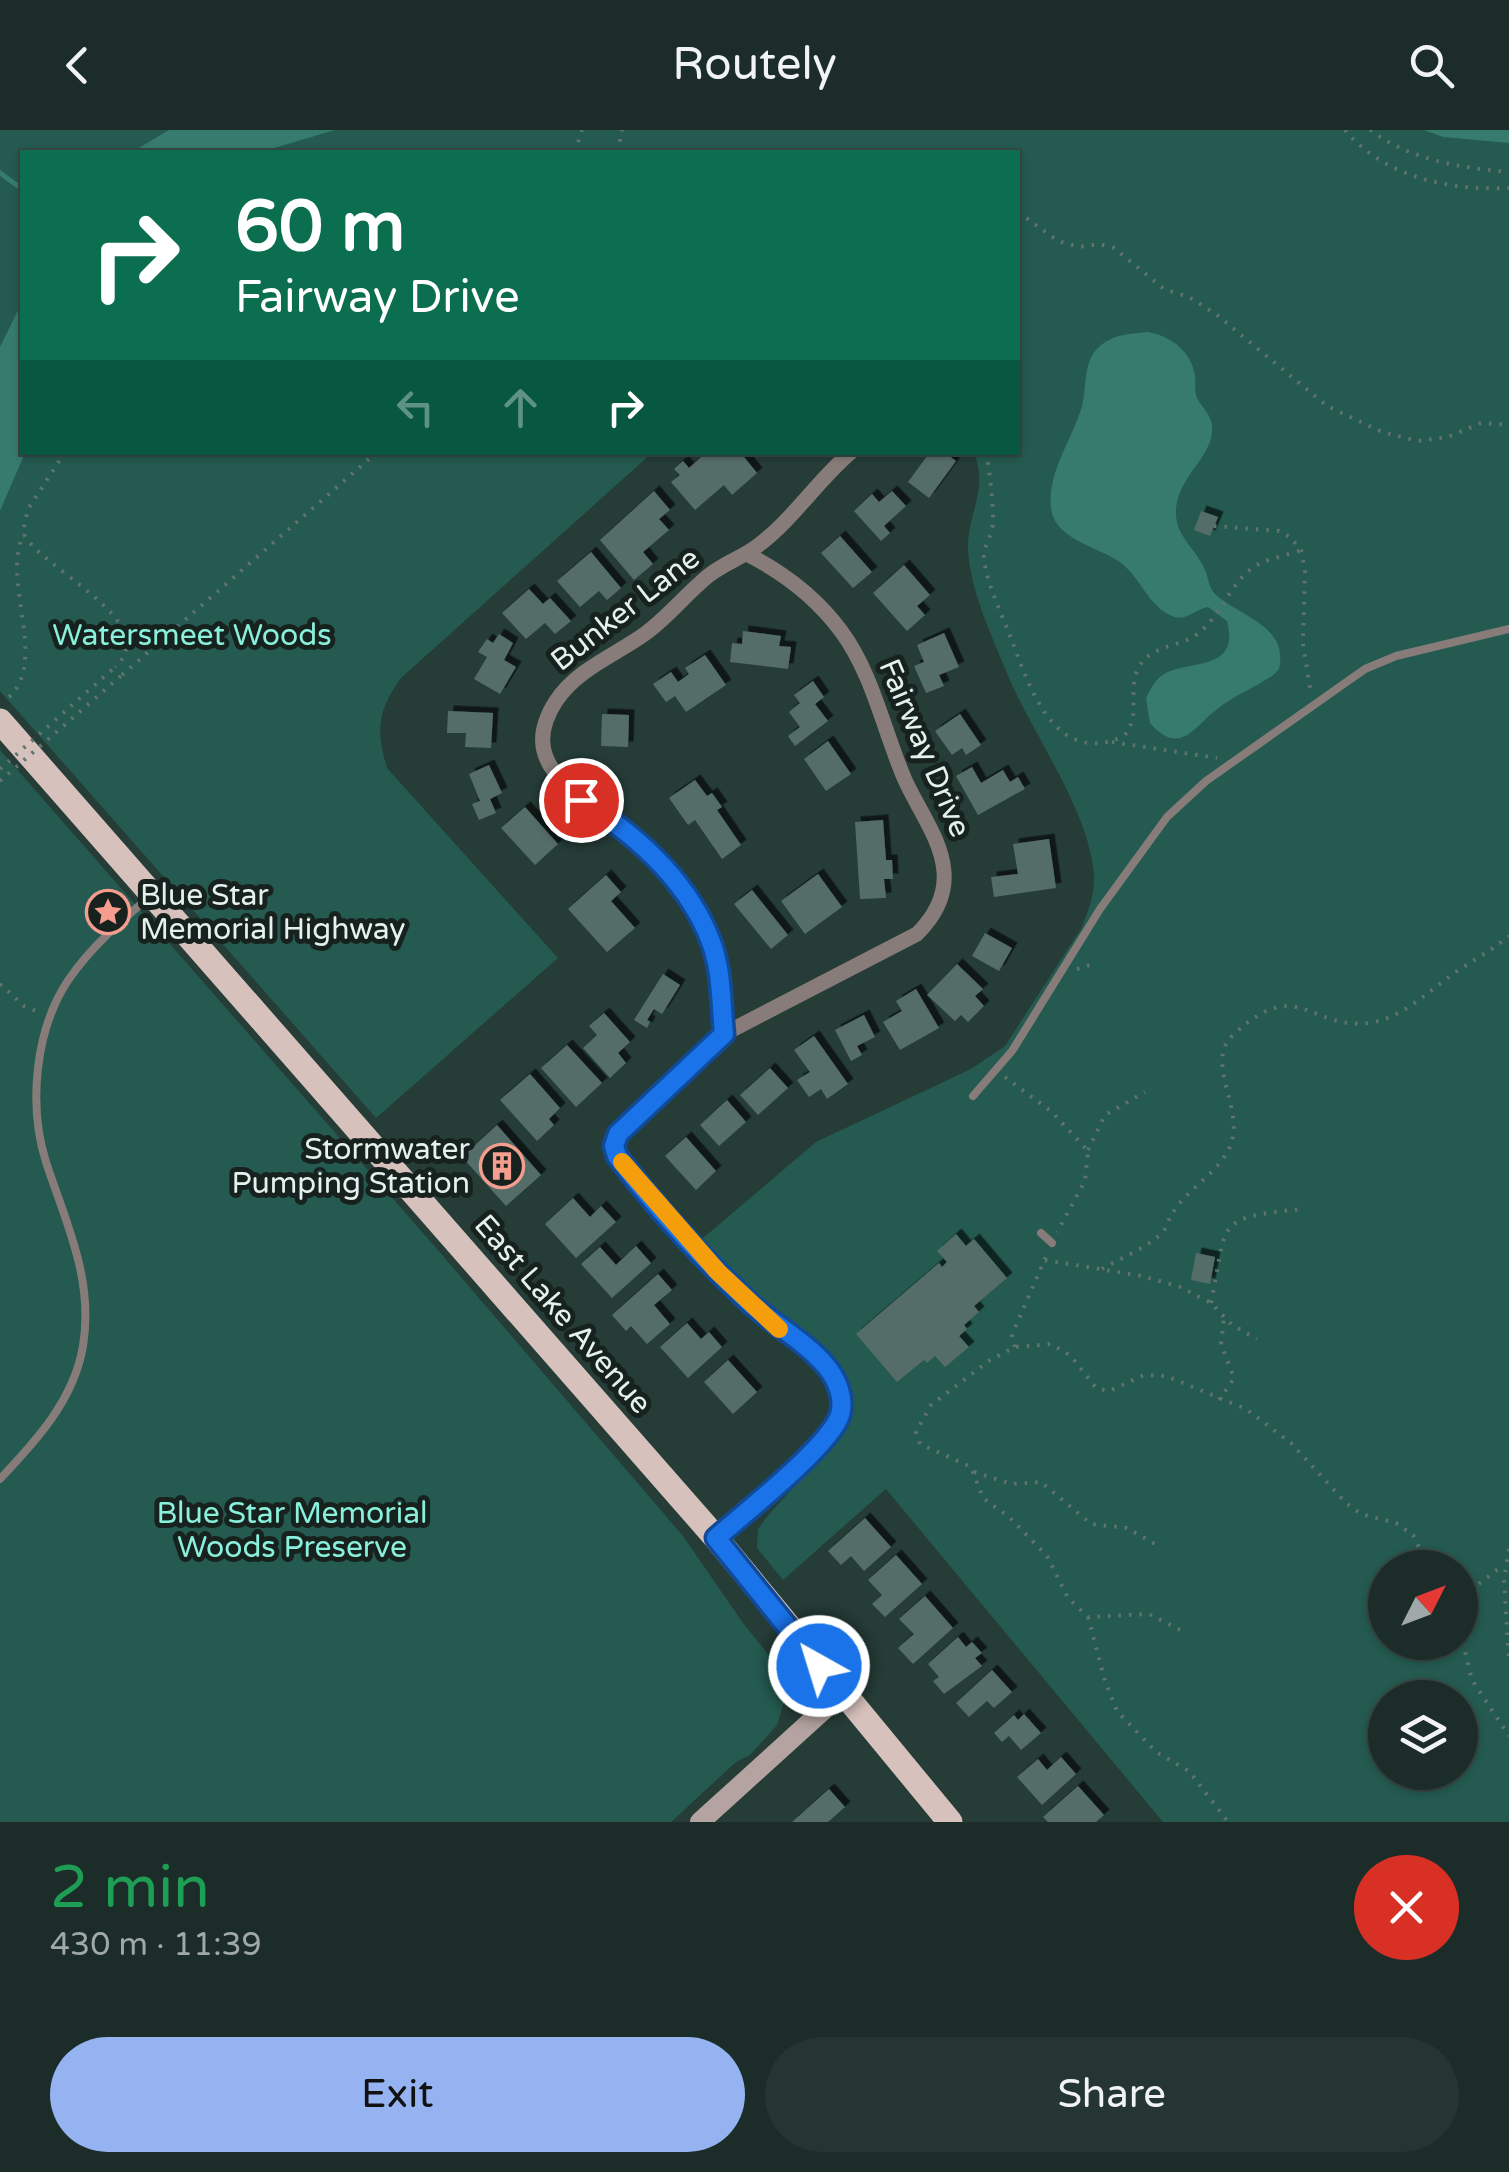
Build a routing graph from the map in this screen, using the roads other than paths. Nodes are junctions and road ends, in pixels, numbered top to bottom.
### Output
1 (848, 455) edge
2 (746, 554) junction
3 (1509, 630) edge
4 (5, 709) edge
5 (152, 895) junction
6 (724, 1034) junction
7 (974, 1096) dead end
8 (1040, 1233) dead end
9 (1052, 1243) road end
10 (0, 1478) edge
11 (716, 1538) junction
12 (841, 1694) junction
13 (700, 1822) edge
14 (950, 1822) edge

1 - 2 street, Bunker Lane
2 - 6 street, Bunker Lane
2 - 6 street, Fairway Drive
3 - 7 lane
4 - 5 main road, East Lake Avenue
5 - 10 lane
5 - 11 main road, East Lake Avenue
6 - 11 street, Fairway Drive
8 - 9 lane
11 - 12 main road, East Lake Avenue
12 - 13 main road
12 - 14 main road, East Lake Avenue

